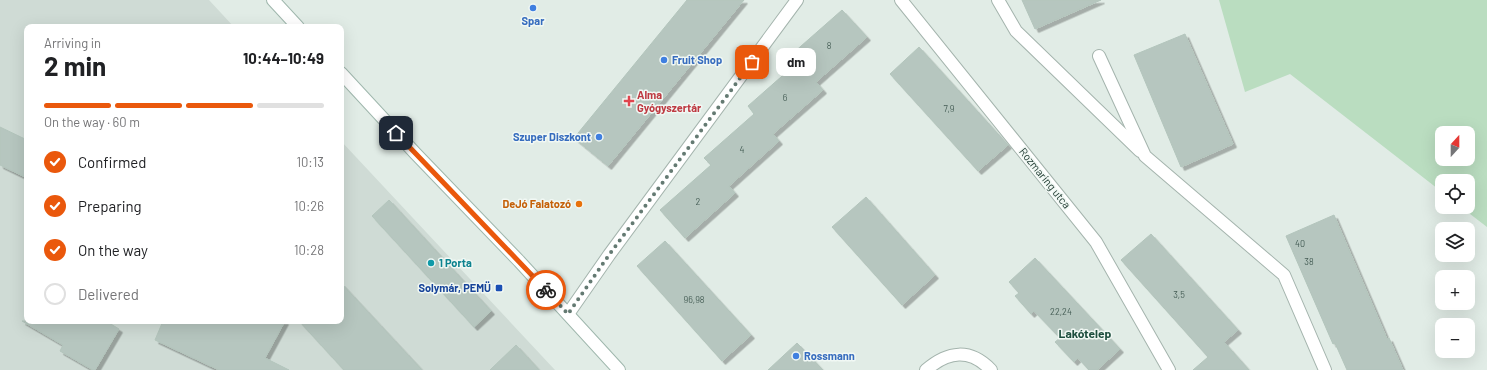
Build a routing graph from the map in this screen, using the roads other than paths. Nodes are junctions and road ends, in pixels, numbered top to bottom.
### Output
1 (273, 0) edge
2 (798, 0) edge
3 (901, 0) edge
4 (998, 0) edge
5 (295, 24) edge
6 (1099, 56) dead end
7 (344, 76) edge
8 (1145, 156) junction
9 (568, 314) junction
10 (619, 370) edge
11 (926, 370) edge
12 (991, 370) edge
13 (1169, 370) edge
14 (1325, 370) edge

1 - 5 street
2 - 9 street
3 - 13 street, Rozmaring utca
4 - 8 street
6 - 8 street
7 - 9 street
8 - 14 street
9 - 10 street
11 - 12 street

